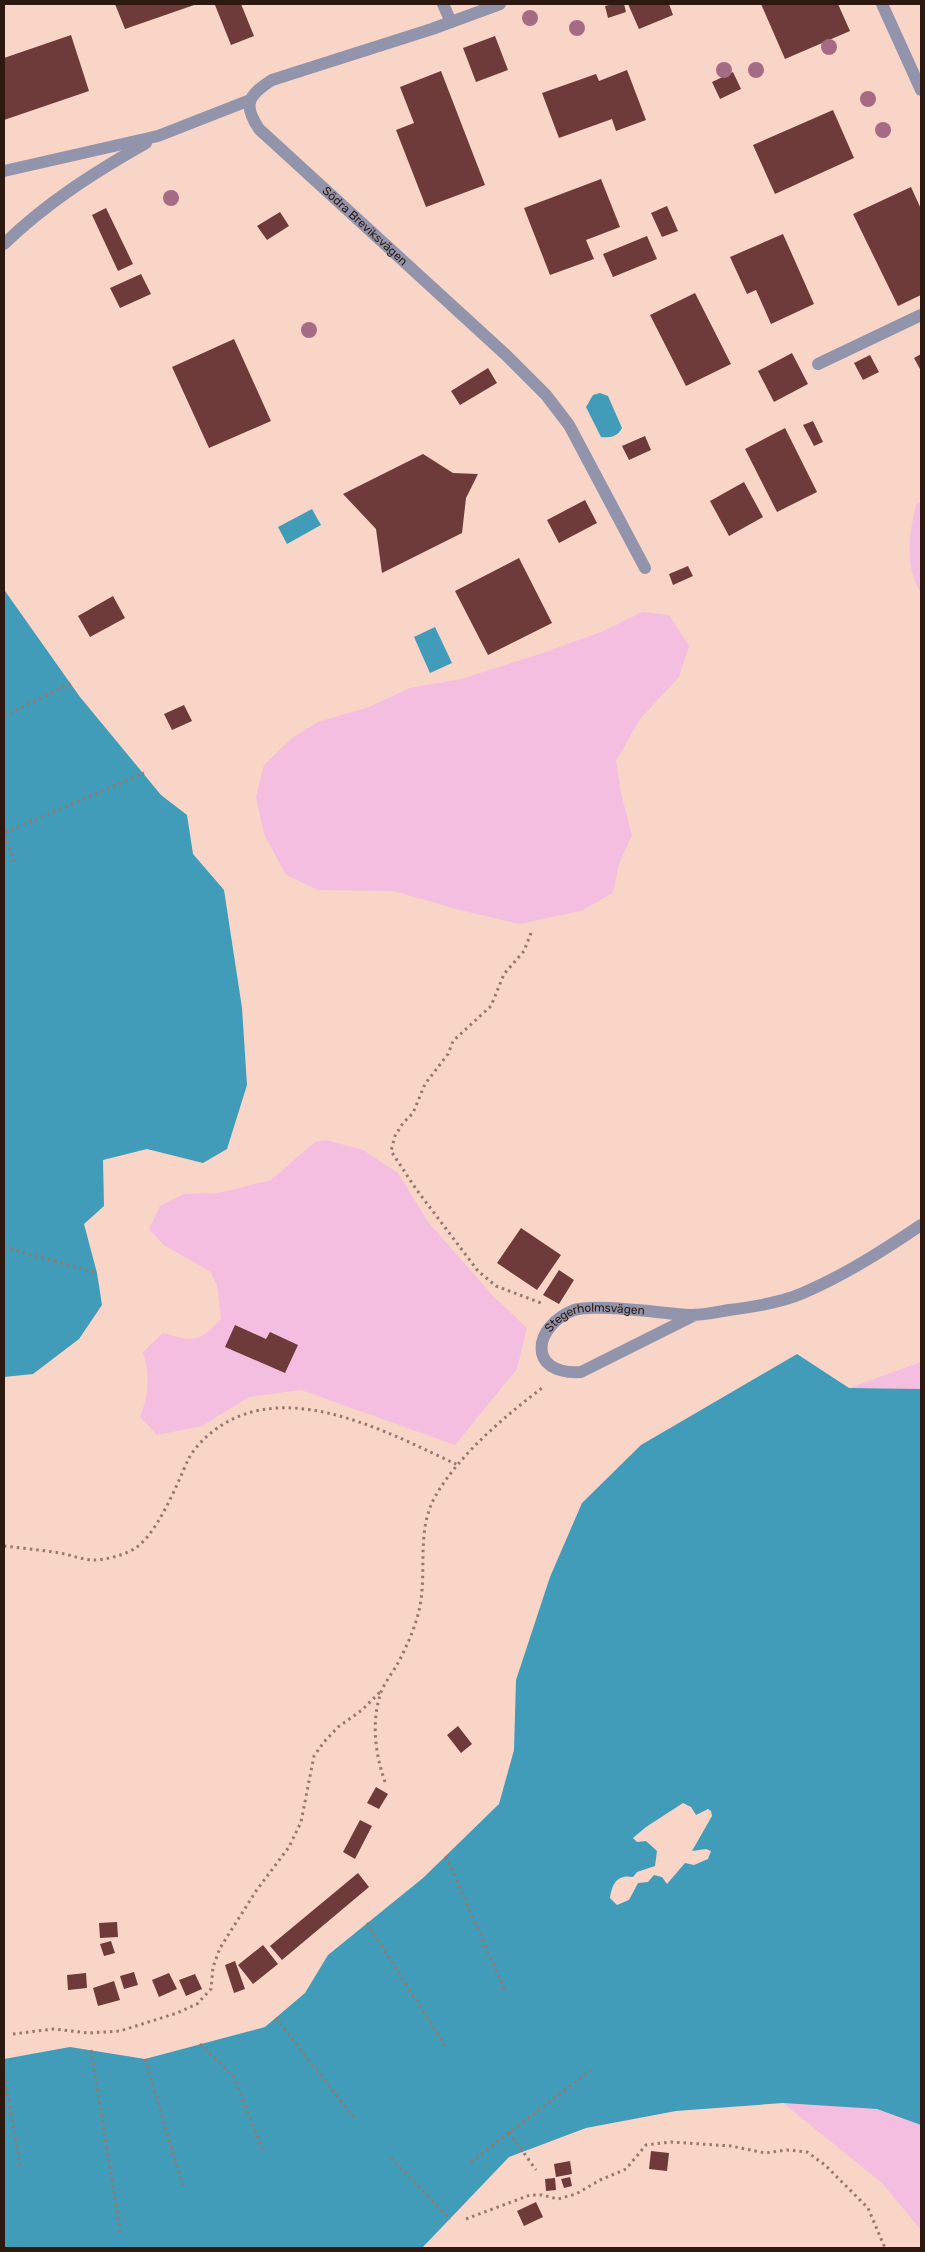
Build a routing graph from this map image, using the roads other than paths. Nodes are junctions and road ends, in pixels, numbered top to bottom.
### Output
1 (444, 4) edge
2 (500, 4) edge
3 (882, 4) edge
4 (451, 22) junction
5 (921, 90) edge
6 (250, 100) junction
7 (158, 136) junction
8 (4, 171) edge
9 (4, 244) edge
10 (921, 315) edge
11 (818, 364) dead end
12 (645, 568) dead end
13 (921, 1225) edge
14 (694, 1315) junction

1 - 4 street
2 - 4 street
3 - 5 street
4 - 6 street
6 - 7 street
6 - 12 street, Södra Breviksvägen
7 - 8 street
7 - 9 street
10 - 11 street
13 - 14 street, Stegerholmsvägen
14 - 14 street, Stegerholmsvägen

